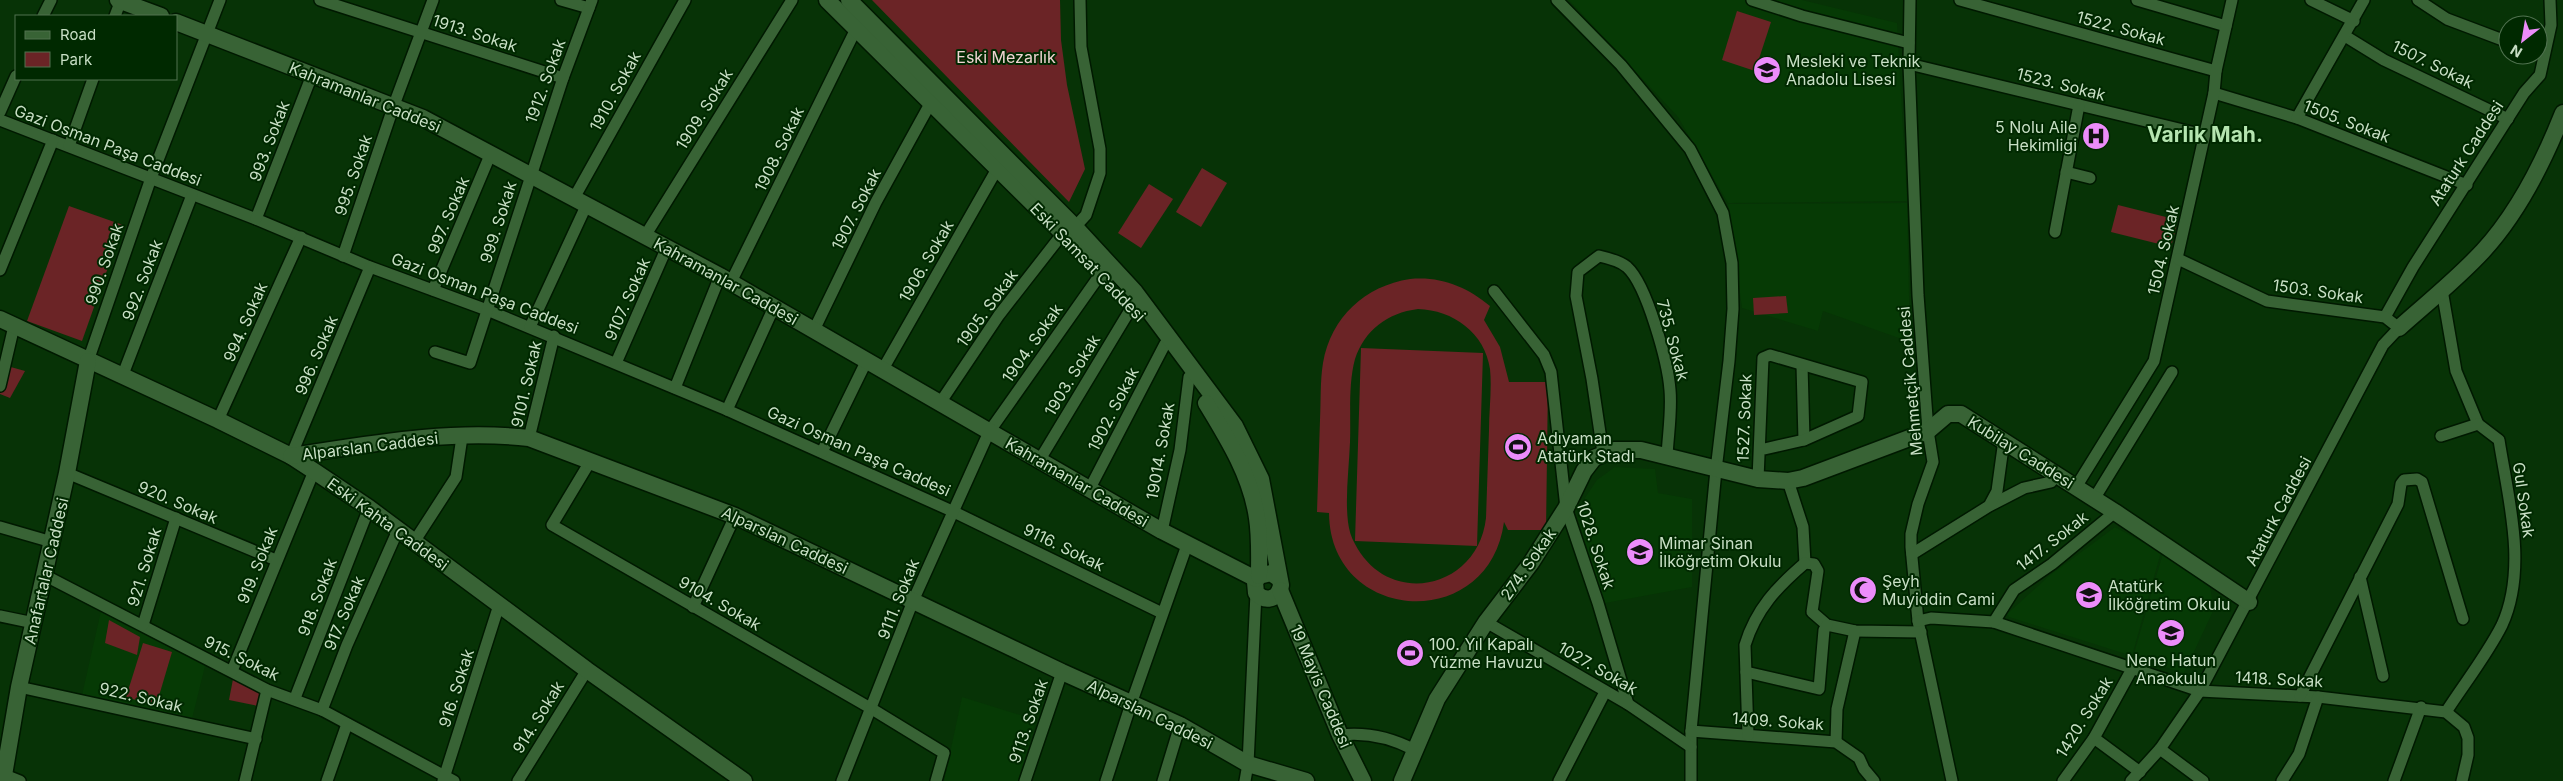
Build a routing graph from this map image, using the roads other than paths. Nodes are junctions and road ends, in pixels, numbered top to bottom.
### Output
1 (51, 0) edge
2 (220, 0) edge
3 (322, 0) edge
4 (433, 0) edge
5 (561, 0) edge
6 (685, 0) edge
7 (792, 0) edge
8 (827, 0) edge
9 (849, 0) edge
10 (1080, 0) edge
11 (1557, 0) edge
12 (1752, 0) edge
13 (1910, 0) edge
14 (1960, 0) edge
15 (2137, 0) edge
16 (2232, 0) edge
17 (2311, 0) edge
18 (2364, 0) edge
19 (2418, 0) edge
20 (2550, 0) edge
21 (119, 4) edge
22 (591, 4) edge
23 (44, 15) edge
24 (158, 15) edge
25 (2354, 22) junction
26 (178, 23) edge
27 (2226, 26) junction
28 (856, 29) junction
29 (207, 33) junction
30 (422, 33) junction
31 (2548, 34) edge
32 (2345, 36) junction
33 (2498, 38) edge
34 (1909, 42) junction
35 (1909, 64) junction
36 (2540, 65) edge
37 (2216, 71) junction
38 (312, 74) junction
39 (15, 78) edge
40 (563, 78) junction
41 (93, 80) edge
42 (2214, 92) junction
43 (930, 104) junction
44 (394, 105) junction
45 (2079, 105) junction
46 (0, 112) edge
47 (2563, 113) edge
48 (2297, 118) junction
49 (2508, 118) junction
50 (0, 120) edge
51 (2204, 135) junction
52 (53, 140) junction
53 (68, 146) junction
54 (491, 152) junction
55 (996, 169) junction
56 (2066, 172) junction
57 (530, 173) junction
58 (151, 178) junction
59 (2090, 178) dead end
60 (2467, 185) junction
61 (192, 195) junction
62 (580, 201) junction
63 (256, 219) junction
64 (1069, 230) junction
65 (2055, 232) dead end
66 (646, 236) junction
67 (301, 237) junction
68 (667, 247) junction
69 (343, 256) junction
70 (2178, 259) junction
71 (370, 267) junction
72 (0, 270) edge
73 (1102, 272) junction
74 (725, 279) junction
75 (433, 290) junction
76 (2442, 290) junction
77 (1494, 291) dead end
78 (1133, 306) junction
79 (774, 307) junction
80 (487, 310) junction
81 (2385, 317) junction
82 (7, 322) edge
83 (530, 327) junction
84 (2399, 328) junction
85 (814, 330) junction
86 (554, 336) junction
87 (1166, 344) junction
88 (434, 352) dead end
89 (867, 360) junction
90 (88, 361) junction
91 (616, 363) junction
92 (1802, 365) junction
93 (883, 369) junction
94 (2172, 372) dead end
95 (122, 377) junction
96 (1189, 377) junction
97 (0, 386) edge
98 (675, 388) junction
99 (940, 403) junction
100 (727, 410) junction
101 (218, 420) junction
102 (2478, 424) junction
103 (1928, 431) junction
104 (989, 432) junction
105 (2440, 436) dead end
106 (462, 437) junction
107 (530, 438) junction
108 (1804, 440) junction
109 (2004, 440) junction
110 (1760, 450) junction
111 (822, 452) junction
112 (1603, 453) junction
113 (291, 456) junction
114 (1667, 456) junction
115 (591, 460) junction
116 (1038, 460) junction
117 (1716, 470) junction
118 (314, 471) junction
119 (67, 473) junction
120 (2056, 474) junction
121 (1758, 478) junction
122 (1788, 482) junction
123 (2076, 487) junction
124 (1090, 490) junction
125 (2094, 499) junction
126 (1989, 506) junction
127 (369, 508) junction
128 (1566, 508) junction
129 (952, 510) junction
130 (2116, 512) junction
131 (735, 516) junction
132 (176, 518) junction
133 (0, 526) edge
134 (398, 530) junction
135 (1162, 531) junction
136 (52, 542) junction
137 (414, 542) junction
138 (1187, 544) junction
139 (1912, 554) junction
140 (276, 560) junction
141 (1805, 563) junction
142 (44, 575) junction
143 (2360, 577) junction
144 (1257, 582) junction
145 (1279, 584) junction
146 (913, 601) junction
147 (2248, 602) junction
148 (499, 605) junction
149 (693, 607) junction
150 (1162, 613) junction
151 (0, 616) edge
152 (2463, 619) dead end
153 (1486, 622) junction
154 (1994, 622) junction
155 (34, 623) junction
156 (1827, 625) junction
157 (143, 626) junction
158 (1920, 627) junction
159 (1855, 631) junction
160 (2132, 669) junction
161 (587, 670) junction
162 (232, 671) junction
163 (1062, 672) junction
164 (1746, 672) junction
165 (2383, 676) dead end
166 (19, 686) junction
167 (267, 690) junction
168 (2200, 691) junction
169 (1605, 692) junction
170 (2300, 696) junction
171 (2318, 697) junction
172 (295, 698) junction
173 (1130, 704) junction
174 (1628, 704) junction
175 (2421, 707) junction
176 (322, 710) junction
177 (872, 710) junction
178 (2446, 712) junction
179 (348, 724) junction
180 (1180, 724) junction
181 (1691, 731) junction
182 (1340, 735) junction
183 (1748, 735) junction
184 (2094, 738) junction
185 (256, 739) junction
186 (1836, 742) junction
187 (1691, 747) junction
188 (2160, 749) junction
189 (1415, 750) junction
190 (1248, 764) junction
191 (2140, 772) junction
192 (2, 777) edge
193 (448, 779) edge
194 (20, 781) edge
195 (245, 781) edge
196 (327, 781) edge
197 (518, 781) edge
198 (744, 781) edge
199 (842, 781) edge
200 (936, 781) edge
201 (1025, 781) edge
202 (1106, 781) edge
203 (1163, 781) edge
204 (1245, 781) edge
205 (1306, 781) edge
206 (1363, 781) edge
207 (1402, 781) edge
208 (1559, 781) edge
209 (1691, 781) edge
210 (1874, 781) edge
211 (1952, 781) edge
212 (2063, 781) edge
213 (2131, 781) edge
214 (2203, 781) edge
215 (2282, 781) edge
216 (2394, 781) edge
217 (2462, 781) edge

1 - 23 street
2 - 29 street, 990. Sokak
3 - 30 street, 1913. Sokak
4 - 30 street, 995. Sokak
5 - 22 street
6 - 62 street, 1910. Sokak
7 - 66 street, 1909. Sokak
8 - 28 street, Eski Samsat Caddesi
9 - 64 street, Eski Samsat Caddesi
10 - 64 street, 1905. Sokak
11 - 117 street
12 - 34 street
13 - 34 street, Mehmetçik Caddesi
14 - 37 street, 1522. Sokak
15 - 27 street
16 - 27 street, 1504. Sokak
17 - 25 street
18 - 25 street
19 - 33 street
20 - 31 street, Ataturk Caddesi
21 - 24 street
22 - 40 street, 1912. Sokak
25 - 32 street
26 - 29 street, Kahramanlar Caddesi
27 - 37 street, 1504. Sokak
28 - 43 street, Eski Samsat Caddesi
28 - 74 street, 1908. Sokak
29 - 38 street, Kahramanlar Caddesi
29 - 58 street, 990. Sokak
30 - 40 street, 1913. Sokak
30 - 44 street, 995. Sokak
32 - 48 street
32 - 49 street, 1507. Sokak
34 - 35 street, Mehmetçik Caddesi
35 - 45 street, 1523. Sokak
35 - 103 street, Mehmetçik Caddesi
36 - 49 street, Ataturk Caddesi
37 - 42 street, 1504. Sokak
38 - 44 street, Kahramanlar Caddesi
38 - 63 street, 993. Sokak
39 - 46 street
40 - 57 street, 1912. Sokak
41 - 53 street
42 - 48 street, 1505. Sokak
42 - 51 street, 1504. Sokak
43 - 55 street, Eski Samsat Caddesi
43 - 85 street, 1907. Sokak
44 - 54 street, Kahramanlar Caddesi
44 - 69 street, 995. Sokak
45 - 51 street, 1523. Sokak
45 - 56 street
47 - 76 street
48 - 60 street, 1505. Sokak
49 - 60 street, Ataturk Caddesi
50 - 52 street, Gazi Osman Paşa Caddesi
51 - 70 street, 1504. Sokak
52 - 53 street, Gazi Osman Paşa Caddesi
52 - 72 street
53 - 58 street, Gazi Osman Paşa Caddesi
54 - 57 street, Kahramanlar Caddesi
54 - 75 street, 997. Sokak
55 - 64 street, Eski Samsat Caddesi
55 - 93 street, 1906. Sokak
56 - 59 street
56 - 65 street
57 - 62 street, Kahramanlar Caddesi
57 - 80 street, 999. Sokak
58 - 61 street, Gazi Osman Paşa Caddesi
58 - 90 street, 990. Sokak
60 - 81 street, Ataturk Caddesi
61 - 63 street, Gazi Osman Paşa Caddesi
61 - 95 street, 992. Sokak
62 - 66 street, Kahramanlar Caddesi
62 - 83 street, 1910. Sokak
63 - 67 street, Gazi Osman Paşa Caddesi
64 - 73 street, Eski Samsat Caddesi
64 - 99 street, 1905. Sokak
64 - 145 street, Eski Samsat Caddesi
66 - 68 street, Kahramanlar Caddesi
67 - 69 street, Gazi Osman Paşa Caddesi
67 - 101 street, 994. Sokak
68 - 74 street, Kahramanlar Caddesi
68 - 91 street, 9107. Sokak
69 - 71 street, Gazi Osman Paşa Caddesi
70 - 81 street, 1503. Sokak
70 - 123 street, 1504. Sokak
71 - 75 street, Gazi Osman Paşa Caddesi
71 - 113 street, 996. Sokak
73 - 78 street, Eski Samsat Caddesi
73 - 104 street, 1904. Sokak
74 - 79 street, Kahramanlar Caddesi
74 - 98 street, 1908. Sokak
75 - 80 street, Gazi Osman Paşa Caddesi
76 - 84 street
76 - 102 street
77 - 128 street, 1028. Sokak
78 - 87 street, Eski Samsat Caddesi
78 - 116 street, 1903. Sokak
79 - 85 street, Kahramanlar Caddesi
79 - 100 street
80 - 83 street, Gazi Osman Paşa Caddesi
80 - 88 street, 999. Sokak
81 - 84 street
82 - 90 street, Eski Kahta Caddesi
82 - 97 street
83 - 86 street, Gazi Osman Paşa Caddesi
84 - 147 street, Ataturk Caddesi
85 - 89 street, Kahramanlar Caddesi
86 - 91 street, Gazi Osman Paşa Caddesi
86 - 107 street, 9101. Sokak
87 - 96 street, Eski Samsat Caddesi
87 - 124 street, 1902. Sokak
89 - 93 street, Kahramanlar Caddesi
89 - 111 street
90 - 95 street, Eski Kahta Caddesi
90 - 119 street, Anafartalar Caddesi
91 - 98 street, Gazi Osman Paşa Caddesi
92 - 108 street
92 - 108 street
92 - 110 street, 1527. Sokak
93 - 99 street, Kahramanlar Caddesi
94 - 125 street
95 - 101 street, Eski Kahta Caddesi
96 - 135 street, 19014. Sokak
96 - 144 street, Eski Samsat Caddesi
98 - 100 street, Gazi Osman Paşa Caddesi
99 - 104 street, Kahramanlar Caddesi
100 - 111 street, Gazi Osman Paşa Caddesi
101 - 113 street, Eski Kahta Caddesi
102 - 105 street
102 - 178 street, Gul Sokak
103 - 109 street, Kubilay Caddesi
103 - 122 street, Kubilay Caddesi
103 - 139 street, Mehmetçik Caddesi
104 - 116 street, Kahramanlar Caddesi
104 - 129 street, 9111. Sokak
106 - 107 street, Alparslan Caddesi
106 - 113 street, Alparslan Caddesi
106 - 137 street
107 - 115 street, Alparslan Caddesi
108 - 110 street
109 - 120 street, Kubilay Caddesi
109 - 126 street
110 - 121 street, 1527. Sokak
111 - 129 street, Gazi Osman Paşa Caddesi
112 - 114 street
112 - 114 street, 735. Sokak
112 - 128 street, 274. Sokak
113 - 118 street, Eski Kahta Caddesi
114 - 117 street
115 - 131 street, Alparslan Caddesi
115 - 149 street, 9104. Sokak
116 - 124 street, Kahramanlar Caddesi
117 - 121 street, Kubilay Caddesi
117 - 181 street
118 - 127 street, Eski Kahta Caddesi
118 - 140 street, 919. Sokak
119 - 132 street, 920. Sokak
119 - 136 street, Anafartalar Caddesi
120 - 123 street, Kubilay Caddesi
120 - 126 street
121 - 122 street, Kubilay Caddesi
122 - 141 street
123 - 125 street, Kubilay Caddesi
124 - 135 street, Kahramanlar Caddesi
125 - 130 street, Kubilay Caddesi
126 - 139 street
127 - 134 street, Eski Kahta Caddesi
127 - 172 street, 918. Sokak
128 - 153 street, 274. Sokak
128 - 174 street, 1028. Sokak
129 - 146 street, 9111. Sokak
129 - 150 street, 9116. Sokak
130 - 147 street, Kubilay Caddesi
130 - 154 street, 1417. Sokak
131 - 146 street, Alparslan Caddesi
131 - 149 street
132 - 140 street, 920. Sokak
132 - 157 street, 921. Sokak
133 - 136 street
134 - 137 street, Eski Kahta Caddesi
134 - 176 street, 917. Sokak
135 - 138 street, Kahramanlar Caddesi
136 - 142 street, Anafartalar Caddesi
137 - 148 street, Eski Kahta Caddesi
138 - 144 street, Kahramanlar Caddesi
138 - 150 street
139 - 158 street, Mehmetçik Caddesi
140 - 162 street, 919. Sokak
141 - 156 street
141 - 164 street
142 - 155 street, Anafartalar Caddesi
142 - 157 street, 915. Sokak
143 - 152 street
143 - 165 street
143 - 170 street
144 - 145 street
144 - 145 street
144 - 190 street
145 - 182 street, 19 Mayis Caddesi
146 - 163 street, Alparslan Caddesi
146 - 177 street, 9111. Sokak
147 - 168 street, Ataturk Caddesi
148 - 161 street, Eski Kahta Caddesi
148 - 193 street, 916. Sokak
149 - 177 street, 9104. Sokak
150 - 173 street
151 - 155 street
153 - 169 street, 1027. Sokak
153 - 189 street, 274. Sokak
154 - 158 street, 1418. Sokak
154 - 160 street, 1418. Sokak
155 - 166 street, Anafartalar Caddesi
156 - 159 street, 1418. Sokak
156 - 164 street
157 - 162 street, 915. Sokak
158 - 159 street, 1418. Sokak
158 - 211 street, Mehmetçik Caddesi
159 - 186 street
160 - 168 street, 1418. Sokak
160 - 184 street, 1420. Sokak
161 - 197 street, 914. Sokak
161 - 198 street, Eski Kahta Caddesi
162 - 167 street, 915. Sokak
163 - 173 street, Alparslan Caddesi
163 - 201 street, 9113. Sokak
164 - 183 street
166 - 185 street, 922. Sokak
166 - 192 street, Anafartalar Caddesi
167 - 172 street, 915. Sokak
167 - 185 street
168 - 170 street, 1418. Sokak
168 - 188 street, Ataturk Caddesi
169 - 174 street, 1027. Sokak
169 - 208 street
170 - 171 street, 1418. Sokak
171 - 175 street, 1418. Sokak
171 - 215 street
172 - 176 street, 915. Sokak
173 - 180 street, Alparslan Caddesi
173 - 202 street
174 - 187 street, 1027. Sokak
175 - 178 street, 1418. Sokak
175 - 216 street
176 - 179 street, 915. Sokak
177 - 199 street, 9111. Sokak
177 - 200 street, 9104. Sokak
178 - 217 street, 1418. Sokak
179 - 193 street, 915. Sokak
179 - 196 street
180 - 190 street, Alparslan Caddesi
180 - 203 street
181 - 183 street, 1409. Sokak
181 - 187 street
182 - 189 street
182 - 206 street, 19 Mayis Caddesi
183 - 186 street, 1409. Sokak
184 - 191 street
184 - 212 street, 1420. Sokak
185 - 195 street
186 - 210 street, 1409. Sokak
187 - 209 street
188 - 191 street, Ataturk Caddesi
188 - 214 street
189 - 207 street, 274. Sokak
190 - 204 street
190 - 205 street
191 - 213 street, Ataturk Caddesi
192 - 194 street

